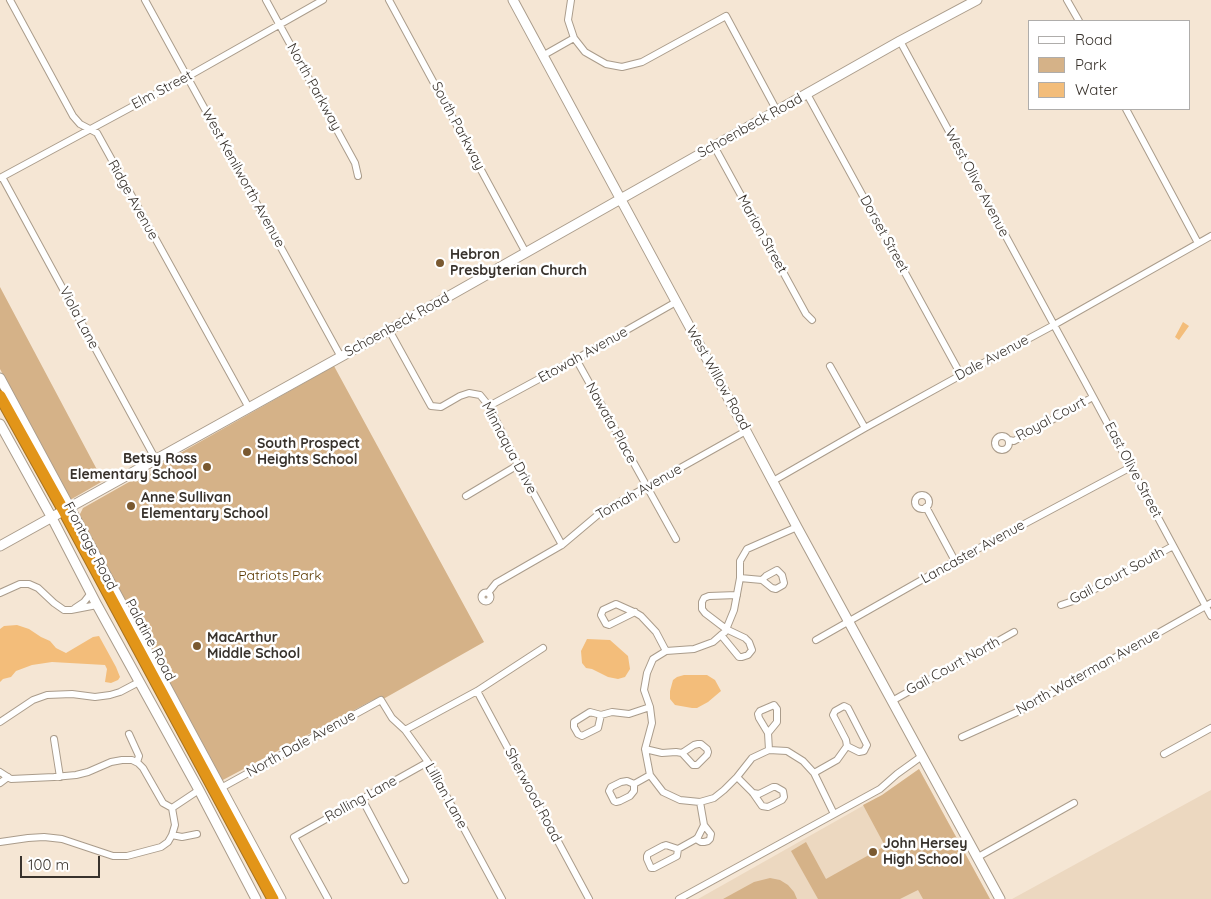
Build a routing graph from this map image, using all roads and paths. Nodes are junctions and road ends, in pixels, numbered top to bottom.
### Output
1 (10, 0) edge
2 (145, 0) edge
3 (266, 0) edge
4 (323, 0) edge
5 (389, 0) edge
6 (513, 0) edge
7 (571, 0) edge
8 (977, 0) edge
9 (1067, 0) edge
10 (1077, 20) edge
11 (280, 24) junction
12 (574, 38) junction
13 (900, 41) junction
14 (544, 55) junction
15 (186, 76) junction
16 (807, 94) junction
17 (1127, 110) edge
18 (777, 111) junction
19 (88, 129) junction
20 (714, 146) junction
21 (358, 176) dead end
22 (1, 177) edge
23 (620, 199) junction
24 (1211, 236) edge
25 (1198, 243) junction
26 (526, 253) junction
27 (676, 302) junction
28 (812, 320) dead end
29 (1054, 326) junction
30 (389, 330) junction
31 (341, 357) junction
32 (576, 359) junction
33 (830, 366) dead end
34 (961, 375) junction
35 (0, 378) edge
36 (0, 396) edge
37 (1093, 397) junction
38 (490, 406) junction
39 (0, 408) edge
40 (249, 408) junction
41 (0, 424) edge
42 (865, 428) junction
43 (746, 431) junction
44 (1009, 440) dead end
45 (156, 460) junction
46 (518, 465) junction
47 (1131, 467) junction
48 (773, 481) junction
49 (646, 486) junction
50 (466, 496) dead end
51 (926, 507) dead end
52 (60, 512) junction
53 (797, 527) junction
54 (676, 539) dead end
55 (562, 545) junction
56 (0, 546) edge
57 (1173, 546) junction
58 (955, 561) junction
59 (740, 578) junction
60 (762, 580) dead end
61 (0, 593) edge
62 (90, 593) junction
63 (488, 593) dead end
64 (737, 595) junction
65 (97, 605) junction
66 (1061, 605) dead end
67 (1208, 605) edge
68 (74, 609) junction
69 (635, 612) junction
70 (1211, 616) edge
71 (850, 622) junction
72 (726, 629) junction
73 (1014, 632) dead end
74 (721, 635) junction
75 (816, 640) dead end
76 (543, 648) dead end
77 (666, 651) junction
78 (139, 682) junction
79 (477, 691) junction
80 (381, 700) joint
81 (892, 700) junction
82 (650, 707) junction
83 (180, 714) junction
84 (601, 715) junction
85 (0, 722) edge
86 (1211, 728) edge
87 (405, 730) junction
88 (768, 733) dead end
89 (128, 734) dead end
90 (962, 736) dead end
91 (54, 739) dead end
92 (847, 746) junction
93 (645, 749) junction
94 (769, 750) junction
95 (682, 753) dead end
96 (1164, 754) dead end
97 (922, 756) junction
98 (136, 762) junction
99 (428, 762) junction
100 (0, 772) edge
101 (814, 773) junction
102 (650, 774) junction
103 (8, 776) junction
104 (60, 777) junction
105 (738, 777) junction
106 (0, 783) edge
107 (634, 784) dead end
108 (221, 788) junction
109 (199, 790) junction
110 (754, 793) junction
111 (362, 799) junction
112 (700, 802) junction
113 (1074, 803) dead end
114 (172, 808) junction
115 (834, 814) junction
116 (704, 825) junction
117 (234, 827) junction
118 (196, 834) dead end
119 (172, 835) junction
120 (696, 840) junction
121 (0, 842) edge
122 (678, 849) junction
123 (978, 857) junction
124 (405, 880) dead end
125 (256, 899) edge
126 (265, 899) edge
127 (274, 899) edge
128 (281, 899) edge
129 (328, 899) edge
130 (502, 899) edge
131 (589, 899) edge
132 (679, 899) edge
133 (1000, 899) edge

1 - 19 street, Ridge Avenue
2 - 15 street, West Kenilworth Avenue
3 - 11 street, North Parkway
4 - 11 street, Elm Street
5 - 26 street, South Parkway
6 - 14 street, West Willow Road
7 - 12 street
8 - 13 street, Schoenbeck Road
9 - 10 street
11 - 15 street, Elm Street
11 - 21 street, North Parkway
12 - 14 street
12 - 18 street
13 - 16 street, Schoenbeck Road
13 - 29 street, West Olive Avenue
14 - 23 street, West Willow Road
15 - 19 street, Elm Street
15 - 31 street, West Kenilworth Avenue
16 - 18 street, Schoenbeck Road
16 - 34 street, Dorset Street
17 - 25 street
18 - 20 street, Schoenbeck Road
19 - 22 street, Elm Street
19 - 40 street, Ridge Avenue
20 - 23 street, Schoenbeck Road
20 - 28 street, Marion Street
22 - 45 street, Viola Lane
23 - 26 street, Schoenbeck Road
23 - 27 street, West Willow Road
24 - 25 street, Dale Avenue
25 - 29 street, Dale Avenue
26 - 30 street, Schoenbeck Road
27 - 32 street, Etowah Avenue
27 - 43 street, West Willow Road
29 - 34 street, Dale Avenue
29 - 37 street, East Olive Street
30 - 31 street, Schoenbeck Road
30 - 38 street, Minnaqua Drive
31 - 40 street, Schoenbeck Road
32 - 38 street, Etowah Avenue
32 - 49 street, Nawata Place
33 - 42 street
34 - 42 street, Dale Avenue
35 - 52 street, Frontage Road
36 - 52 highway, Palatine Road
37 - 44 street, Royal Court
37 - 47 street, East Olive Street
38 - 46 street, Minnaqua Drive
39 - 52 highway, Palatine Road
40 - 45 street, Schoenbeck Road
41 - 52 street, Frontage Road
42 - 48 street, Dale Avenue
43 - 48 street, West Willow Road
43 - 49 street, Tomah Avenue
45 - 52 street, Schoenbeck Road
46 - 50 street
46 - 55 street, Minnaqua Drive
47 - 57 street, East Olive Street
47 - 58 street, Lancaster Avenue
48 - 53 street, West Willow Road
49 - 54 street, Nawata Place
49 - 55 street, Tomah Avenue
51 - 58 street
52 - 56 street, Schoenbeck Road
52 - 62 street, Frontage Road
52 - 83 street, Frontage Road
52 - 117 highway, Palatine Road
52 - 126 highway, Palatine Road
53 - 59 street
53 - 71 street, West Willow Road
55 - 63 street, Tomah Avenue
57 - 66 street, Gail Court South
57 - 67 street, East Olive Street
58 - 71 street, Lancaster Avenue
59 - 60 street
59 - 64 street
61 - 68 street
62 - 65 street, Frontage Road
62 - 68 street
64 - 72 street
64 - 72 street
65 - 68 street
65 - 78 street, Frontage Road
67 - 70 street, East Olive Street
67 - 90 street, North Waterman Avenue
69 - 69 street
69 - 77 street
71 - 75 street, Lancaster Avenue
71 - 81 street, West Willow Road
72 - 74 street
72 - 74 street
73 - 81 street, Gail Court North
74 - 77 street
76 - 79 street
77 - 82 street
78 - 85 street
78 - 109 street, Frontage Road
79 - 87 street
79 - 131 street, Sherwood Road
80 - 87 street, Lillian Lane
80 - 108 street, North Dale Avenue
81 - 97 street, West Willow Road
82 - 84 street
82 - 93 street
83 - 108 street, Frontage Road
83 - 117 highway
84 - 84 street
86 - 96 street
87 - 99 street, Lillian Lane
88 - 94 street
89 - 98 street
91 - 104 street
92 - 92 street
92 - 101 street
93 - 95 street
93 - 102 street
94 - 101 street
94 - 105 street
97 - 115 street
97 - 123 street, West Willow Road
98 - 104 street
98 - 114 street
99 - 111 street, Rolling Lane
99 - 130 street, Lillian Lane
100 - 103 street
101 - 115 street
102 - 107 street
102 - 112 street
103 - 104 street
103 - 106 street
105 - 110 street
105 - 112 street
108 - 128 street, Frontage Road
109 - 114 street
109 - 125 street, Frontage Road
110 - 110 street
111 - 124 street
111 - 129 street, Rolling Lane
112 - 116 street
113 - 123 street
114 - 119 street
115 - 132 street
116 - 120 street
116 - 120 street
117 - 127 highway, Palatine Road
118 - 119 street
119 - 121 street
120 - 122 street
122 - 122 street
123 - 133 street, West Willow Road

